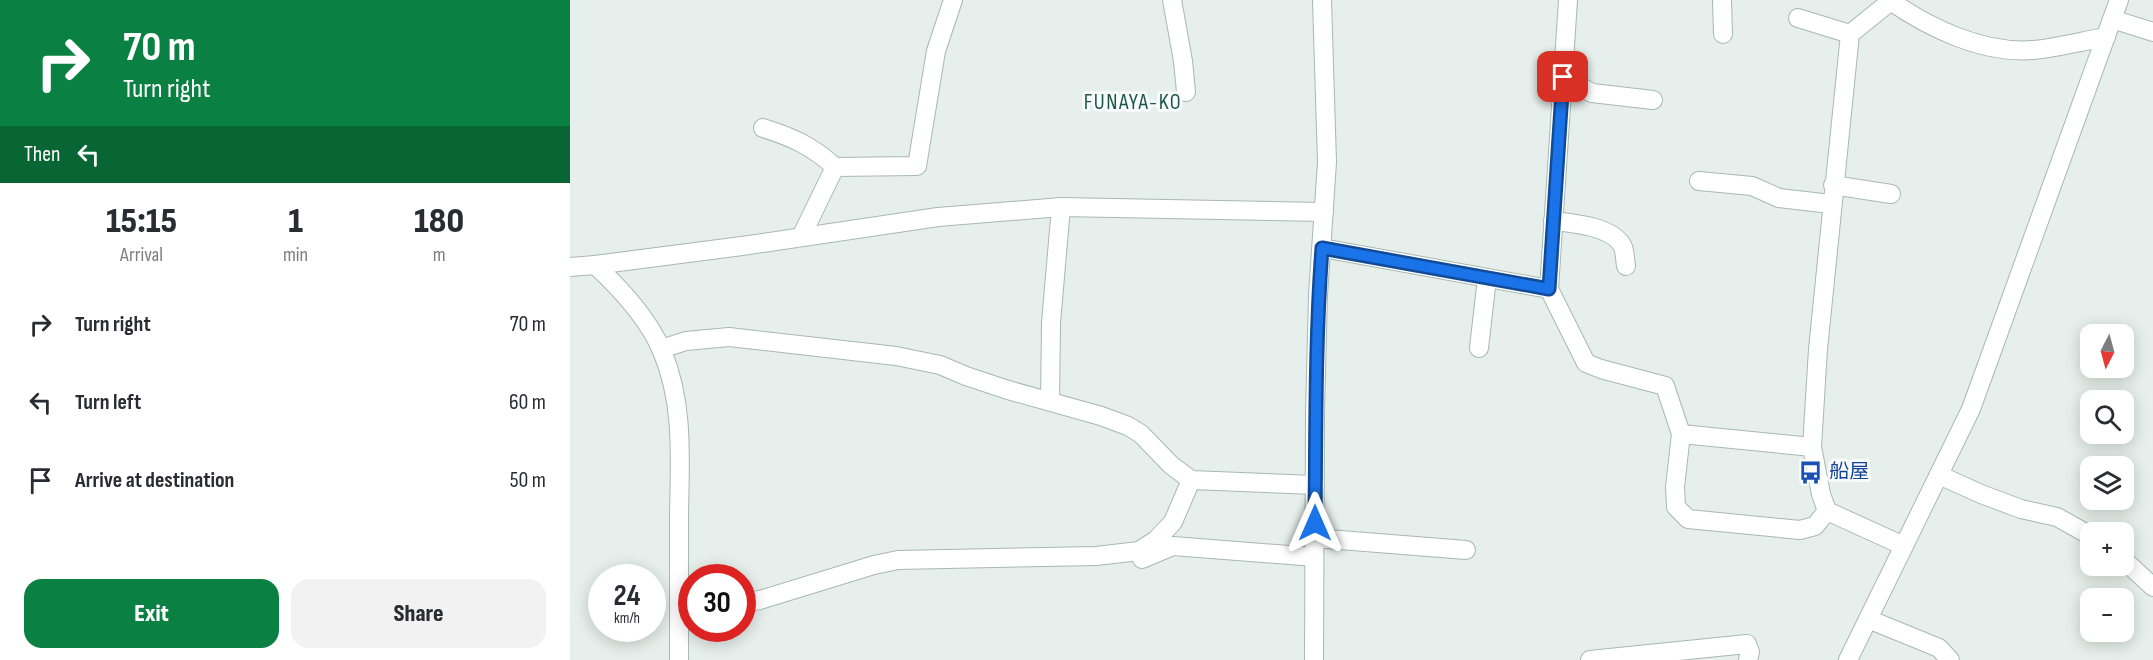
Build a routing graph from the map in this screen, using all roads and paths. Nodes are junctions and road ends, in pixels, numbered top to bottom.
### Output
1 (953, 0) edge
2 (1172, 0) edge
3 (1322, 0) edge
4 (1568, 0) edge
5 (1722, 0) edge
6 (2119, 0) edge
7 (1890, 1) edge
8 (1798, 18) dead end
9 (2112, 19) junction
10 (2153, 32) edge
11 (1723, 34) dead end
12 (1850, 34) junction
13 (2106, 37) junction
14 (1563, 77) junction
15 (1186, 92) dead end
16 (1653, 100) dead end
17 (763, 128) dead end
18 (835, 167) junction
19 (1699, 181) dead end
20 (1833, 185) junction
21 (1891, 194) dead end
22 (1832, 204) junction
23 (1061, 207) junction
24 (1324, 212) junction
25 (1553, 221) junction
26 (801, 237) junction
27 (1322, 248) junction
28 (596, 265) junction
29 (1626, 266) dead end
30 (570, 267) edge
31 (1487, 278) junction
32 (1549, 289) junction
33 (1479, 348) dead end
34 (661, 349) junction
35 (1050, 402) junction
36 (1681, 434) junction
37 (1812, 447) junction
38 (1939, 475) junction
39 (1191, 480) junction
40 (1315, 485) junction
41 (1827, 511) junction
42 (2080, 530) edge
43 (1315, 538) junction
44 (1904, 546) junction
45 (1466, 550) dead end
46 (1119, 554) junction
47 (1314, 557) junction
48 (684, 564) edge
49 (2134, 567) edge
50 (2150, 579) edge
51 (756, 601) edge
52 (1868, 619) junction
53 (681, 642) edge
54 (679, 660) edge
55 (1314, 660) edge
56 (1590, 660) edge
57 (1748, 660) edge
58 (1848, 660) edge
59 (1950, 660) edge

1 - 18 street
2 - 15 street
3 - 24 street
4 - 14 street
5 - 11 street
6 - 9 street
7 - 12 street
7 - 13 street
8 - 12 street
9 - 10 street
9 - 13 street
12 - 20 street
13 - 38 street
14 - 16 street
14 - 25 street
17 - 18 street
18 - 26 street
19 - 22 street
20 - 21 street
20 - 22 street
22 - 37 street
23 - 24 street
23 - 26 street
23 - 35 street
24 - 27 street
25 - 29 street
25 - 32 street
26 - 28 street
27 - 31 street
27 - 40 street
28 - 30 street
28 - 34 street
31 - 32 street
31 - 33 street
32 - 36 street
34 - 35 street
34 - 48 street
35 - 39 street
36 - 37 street
36 - 41 street
37 - 41 street
38 - 42 street
38 - 44 street
39 - 40 street
39 - 46 street
40 - 43 street
41 - 44 street
43 - 45 street
43 - 47 street
44 - 52 street
46 - 47 street
46 - 51 street
47 - 55 street
49 - 50 street
52 - 58 street
52 - 59 street
53 - 54 street
56 - 57 street

